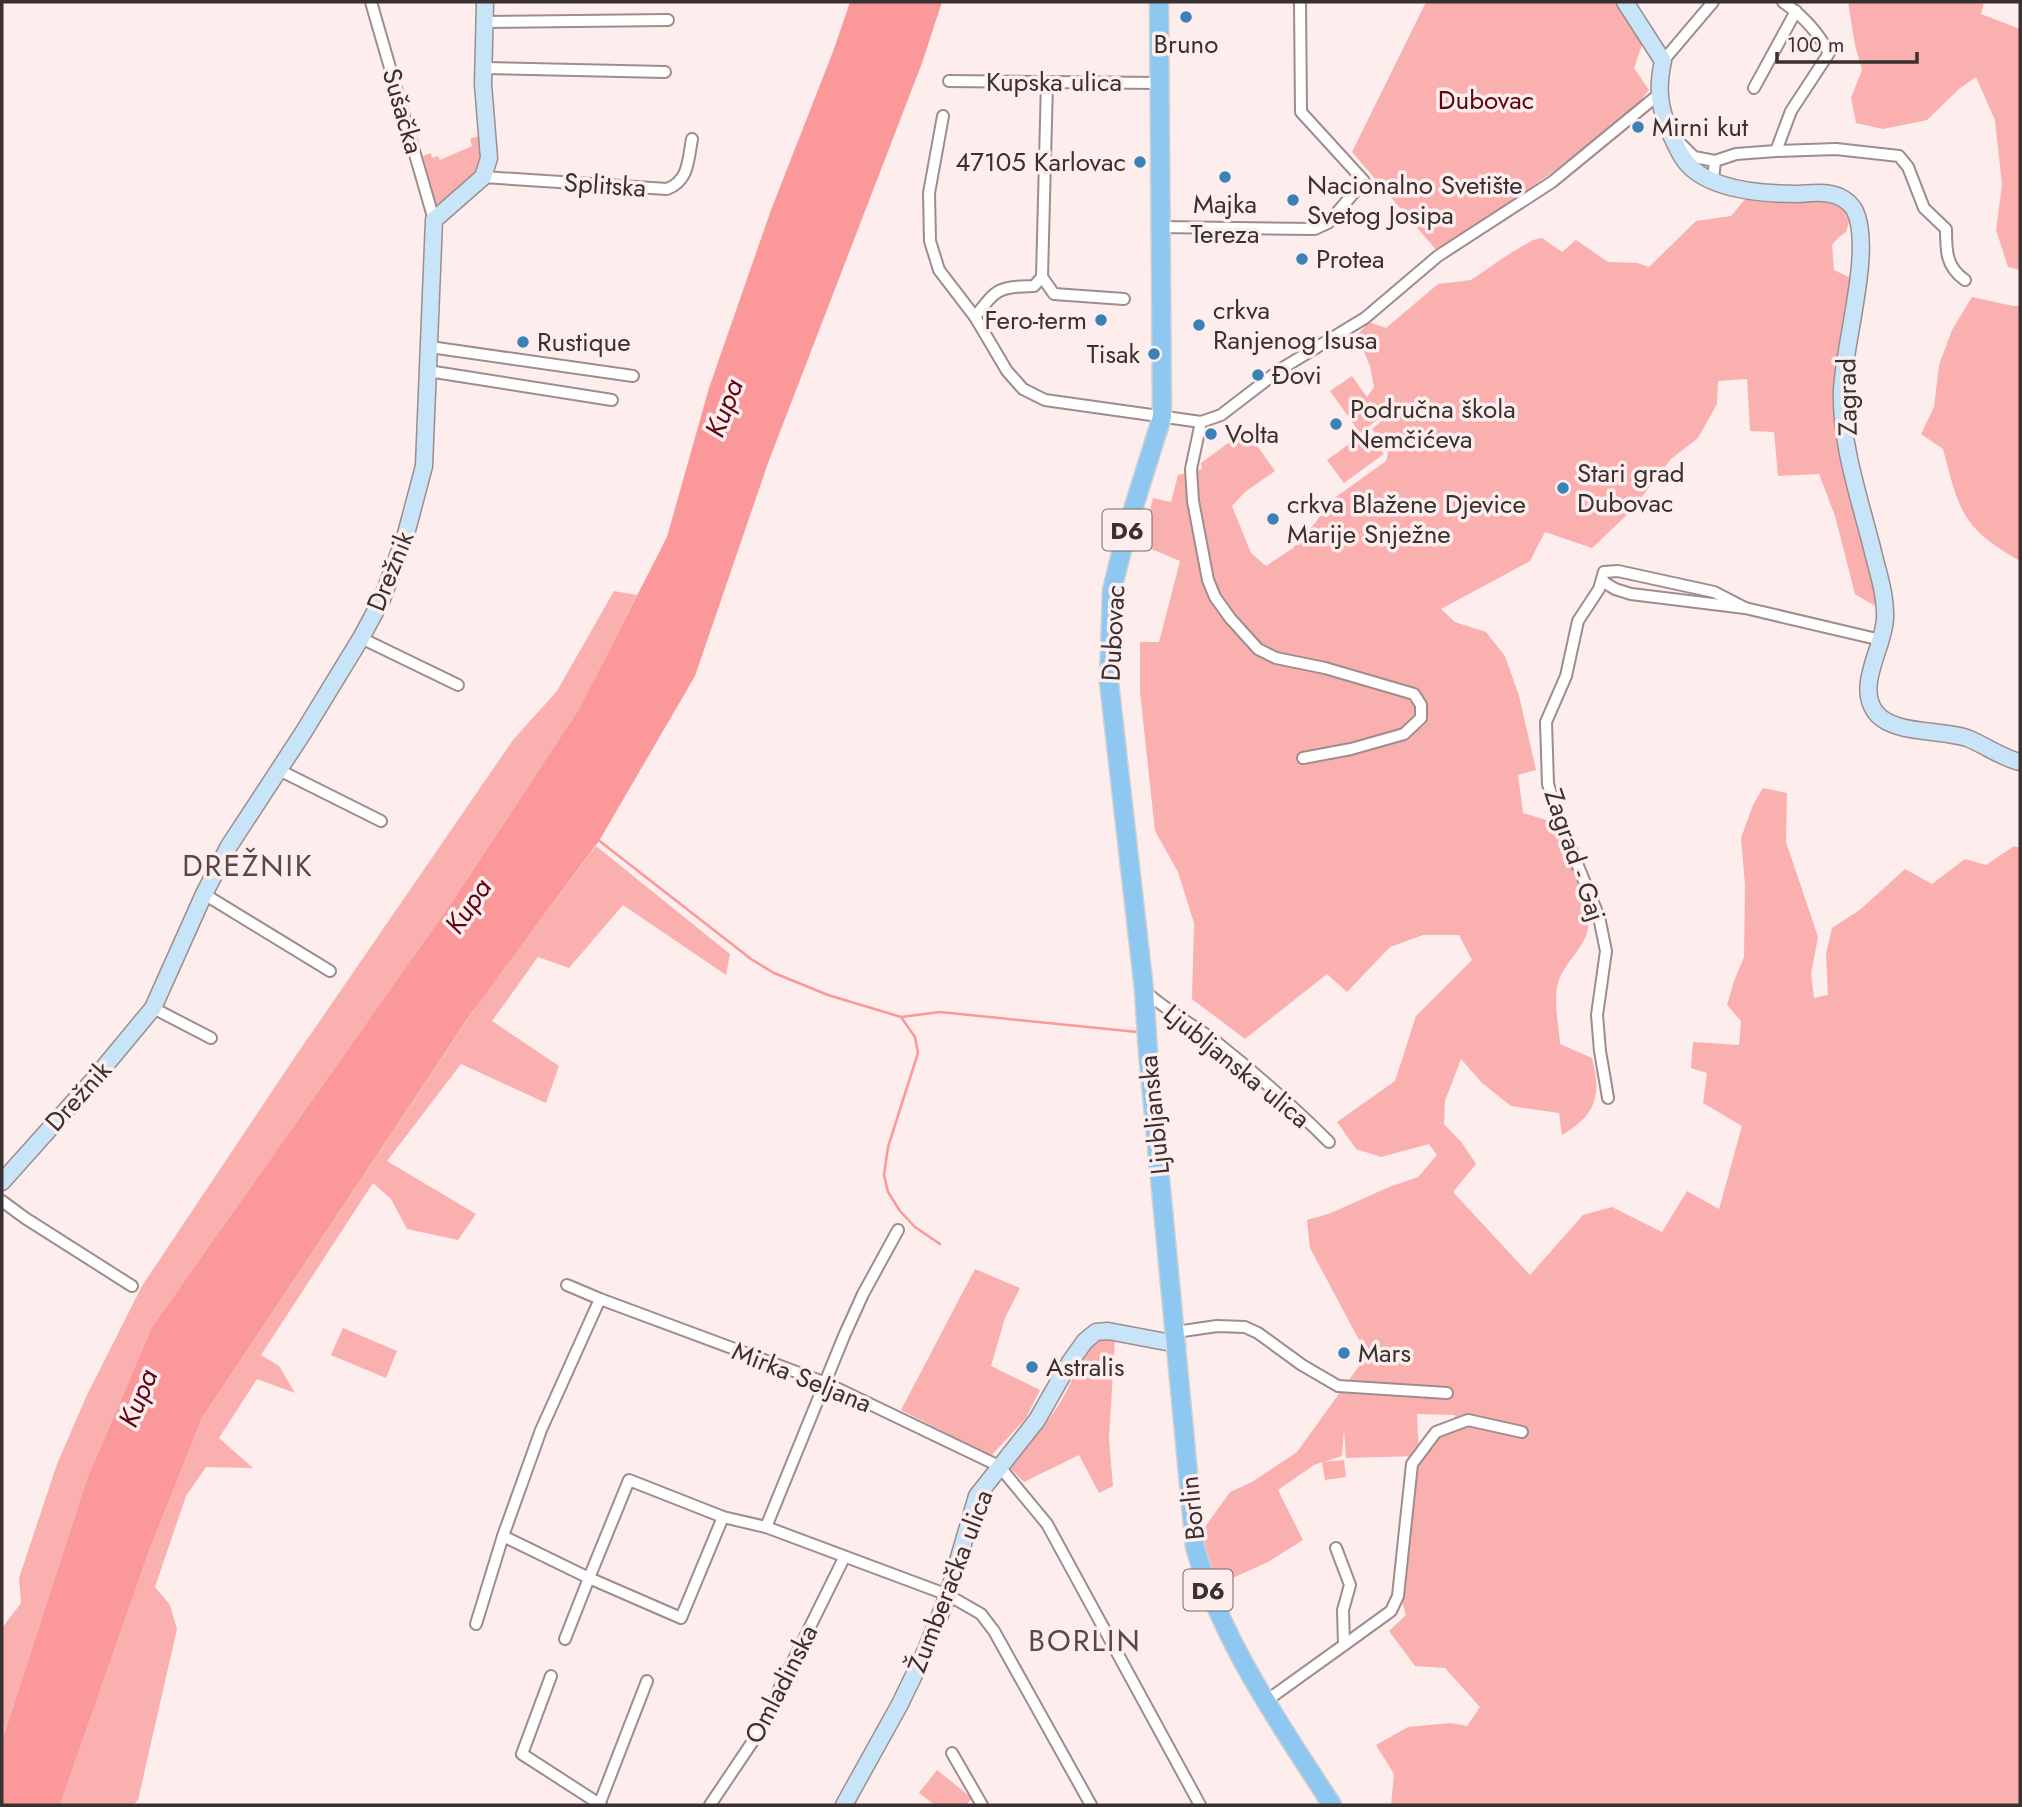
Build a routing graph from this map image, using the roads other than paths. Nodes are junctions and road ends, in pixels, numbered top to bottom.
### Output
1 (372, 2) edge
2 (485, 2) edge
3 (1159, 2) edge
4 (1300, 2) edge
5 (1625, 2) edge
6 (1713, 2) edge
7 (1783, 2) edge
8 (1796, 11) junction
9 (668, 20) dead end
10 (484, 22) junction
11 (1663, 61) junction
12 (483, 68) junction
13 (664, 72) dead end
14 (949, 81) dead end
15 (1047, 82) junction
16 (1159, 83) junction
17 (1754, 88) dead end
18 (1658, 95) junction
19 (943, 116) dead end
20 (1672, 136) junction
21 (692, 139) dead end
22 (1776, 151) junction
23 (1715, 161) junction
24 (483, 177) junction
25 (1713, 180) junction
26 (434, 220) junction
27 (1160, 227) junction
28 (1042, 277) junction
29 (1965, 280) dead end
30 (1124, 299) dead end
31 (975, 317) junction
32 (430, 347) junction
33 (428, 371) junction
34 (633, 376) dead end
35 (612, 400) dead end
36 (1162, 417) junction
37 (1201, 422) junction
38 (1603, 576) junction
39 (1745, 608) junction
40 (362, 638) junction
41 (1881, 639) junction
42 (458, 685) dead end
43 (1303, 758) dead end
44 (2020, 762) edge
45 (279, 770) junction
46 (381, 821) dead end
47 (1132, 886) joint
48 (204, 894) junction
49 (330, 971) dead end
50 (1144, 990) junction
51 (153, 1008) junction
52 (211, 1038) dead end
53 (1608, 1098) dead end
54 (1329, 1142) dead end
55 (2, 1182) edge
56 (2, 1201) edge
57 (898, 1230) dead end
58 (567, 1284) dead end
59 (132, 1286) dead end
60 (600, 1299) junction
61 (1176, 1338) junction
62 (826, 1383) junction
63 (1447, 1393) dead end
64 (1522, 1432) dead end
65 (999, 1466) junction
66 (723, 1517) junction
67 (766, 1527) junction
68 (503, 1536) junction
69 (1336, 1548) dead end
70 (844, 1558) junction
71 (589, 1577) junction
72 (948, 1595) junction
73 (476, 1624) dead end
74 (565, 1639) dead end
75 (1344, 1645) junction
76 (551, 1676) dead end
77 (647, 1682) dead end
78 (1266, 1701) junction
79 (952, 1753) dead end
80 (979, 1803) edge
81 (600, 1805) edge
82 (710, 1805) edge
83 (844, 1805) edge
84 (1091, 1805) edge
85 (1200, 1805) edge
86 (1332, 1805) edge

1 - 26 street, Sušačka
2 - 10 main road
3 - 16 main road, D6
4 - 27 street
5 - 11 main road
6 - 11 street
7 - 8 street
8 - 17 street
8 - 22 street
9 - 10 street
10 - 12 main road
11 - 18 main road, Zagrad
12 - 13 street
12 - 24 main road
14 - 15 street, Kupska ulica
15 - 16 street, Kupska ulica
15 - 28 street
16 - 27 main road, Dubovac / D6
18 - 20 main road, Zagrad
18 - 37 street
19 - 31 street
20 - 23 street
20 - 25 main road, Zagrad
21 - 24 street, Splitska
22 - 23 street
22 - 29 street
23 - 25 street
24 - 26 main road
25 - 41 main road, Zagrad
26 - 32 main road, Drežnik
27 - 36 main road, Dubovac / D6
28 - 30 street
28 - 31 street
31 - 36 street
32 - 33 main road, Drežnik
32 - 34 street
33 - 35 street
33 - 40 main road, Drežnik
36 - 37 street
36 - 47 main road, Dubovac / D6
37 - 43 street
38 - 39 street
38 - 39 street
38 - 53 street, Zagrad - Gaj
39 - 41 street
40 - 42 street
40 - 45 main road, Drežnik
41 - 44 main road, Zagrad
45 - 46 street
45 - 48 main road, Drežnik
47 - 50 main road, Ljubljanska / D6
48 - 49 street
48 - 51 main road, Drežnik
50 - 54 street, Ljubljanska ulica
50 - 61 main road, Ljubljanska / D6
51 - 52 street
51 - 55 main road, Drežnik
56 - 59 street
57 - 62 street
58 - 60 street, Mirka Seljana
60 - 62 street, Mirka Seljana
60 - 68 street
61 - 63 street
61 - 65 main road, Žumberačka ulica
61 - 78 main road, Borlin / D6
62 - 65 street, Mirka Seljana
62 - 67 street
64 - 75 street
65 - 72 main road, Žumberačka ulica
65 - 85 street
66 - 67 street
66 - 71 street
66 - 71 street
67 - 70 street
68 - 71 street
68 - 73 street
69 - 75 street
70 - 72 street
70 - 82 street, Omladinska
71 - 74 street
72 - 83 main road, Žumberačka ulica
72 - 84 street
75 - 78 street
76 - 81 street
77 - 81 street
78 - 86 main road, Borlin / D6
79 - 80 street

